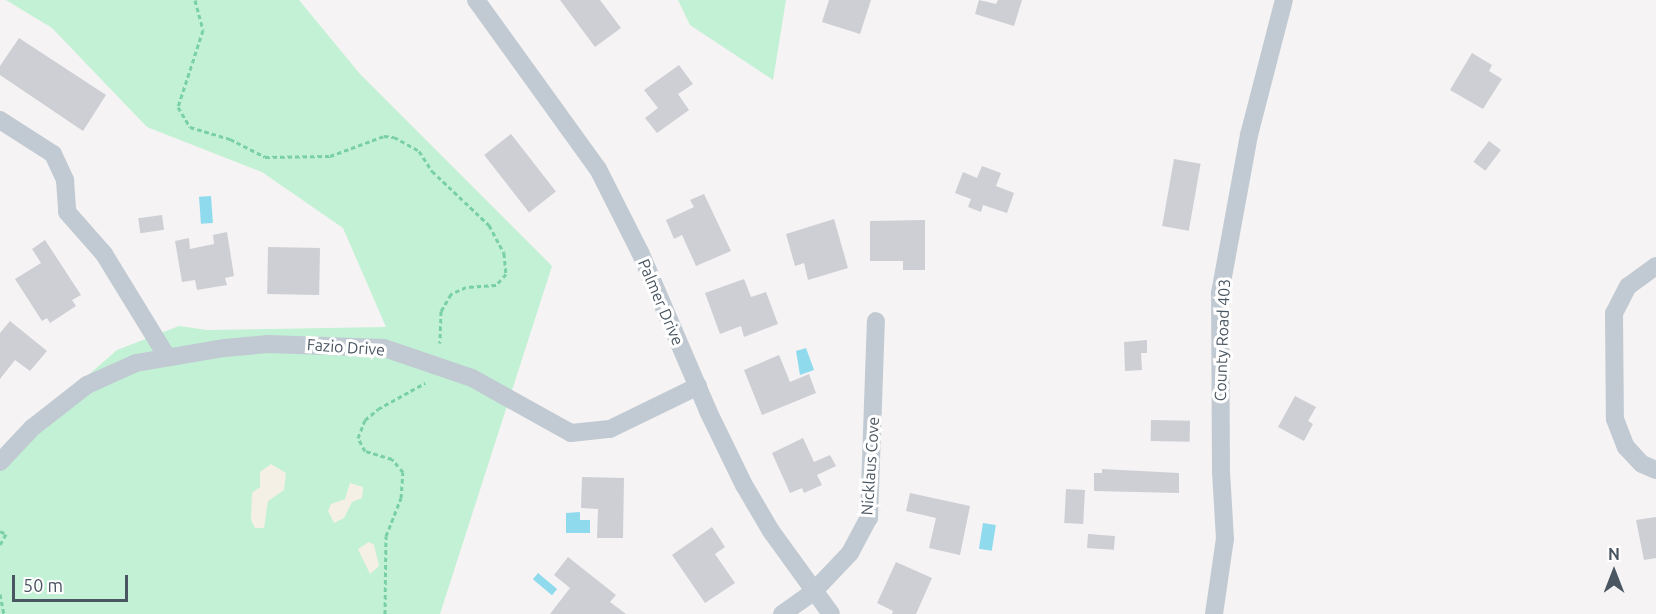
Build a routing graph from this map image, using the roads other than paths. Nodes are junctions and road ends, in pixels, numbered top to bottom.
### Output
1 (476, 0) edge
2 (1284, 0) edge
3 (0, 120) edge
4 (1656, 266) edge
5 (876, 321) dead end
6 (166, 357) junction
7 (698, 386) junction
8 (0, 462) edge
9 (1656, 470) edge
10 (813, 591) junction
11 (782, 614) edge
12 (831, 614) edge
13 (1214, 614) edge

1 - 7 street, Palmer Drive
2 - 13 street, County Road 403
3 - 6 street
4 - 9 street
5 - 10 street, Nicklaus Cove
6 - 7 street, Fazio Drive
6 - 8 street, Fazio Drive
7 - 10 street, Palmer Drive
10 - 11 street, Nicklaus Cove
10 - 12 street, Palmer Drive

